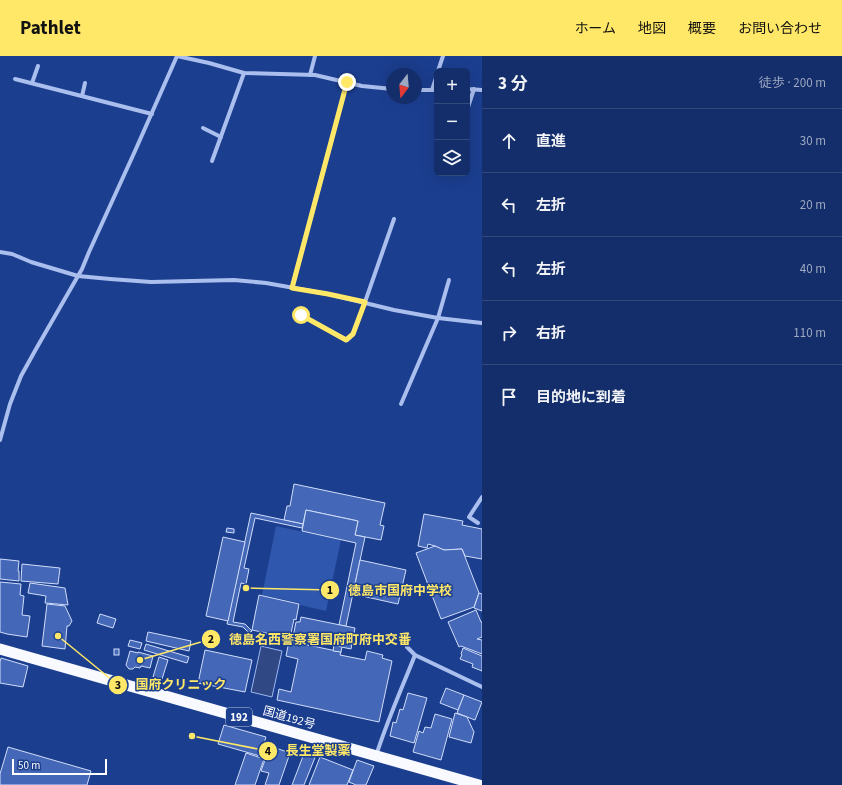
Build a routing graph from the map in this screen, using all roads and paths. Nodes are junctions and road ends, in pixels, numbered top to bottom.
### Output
1 (177, 56) edge
2 (315, 56) edge
3 (443, 56) edge
4 (38, 66) dead end
5 (439, 68) edge
6 (244, 73) junction
7 (310, 75) junction
8 (15, 79) dead end
9 (347, 82) junction
10 (32, 83) junction
11 (85, 83) dead end
12 (386, 88) edge
13 (470, 89) edge
14 (474, 89) junction
15 (422, 90) edge
16 (434, 90) edge
17 (482, 90) edge
18 (82, 96) junction
19 (469, 104) edge
20 (152, 114) junction
21 (203, 128) dead end
22 (221, 137) junction
23 (212, 161) dead end
24 (394, 219) dead end
25 (0, 252) edge
26 (78, 276) junction
27 (449, 280) dead end
28 (292, 288) junction
29 (365, 302) junction
30 (301, 315) dead end
31 (438, 318) junction
32 (482, 323) edge
33 (401, 404) dead end
34 (0, 440) edge
35 (482, 497) edge
36 (478, 523) dead end
37 (407, 648) dead end
38 (0, 649) edge
39 (415, 655) junction
40 (482, 687) edge
41 (376, 756) junction
42 (479, 785) edge

1 - 6 street
1 - 20 street
2 - 7 street
3 - 5 street
4 - 10 street
6 - 7 street
6 - 22 street
7 - 9 street
8 - 10 street
9 - 12 street
9 - 28 street
10 - 18 street
11 - 18 street
13 - 14 street
14 - 17 street
14 - 19 street
15 - 16 street
18 - 20 street
20 - 26 street
21 - 22 street
22 - 23 street
24 - 29 street
25 - 26 street
26 - 28 street
26 - 34 street
27 - 31 street
28 - 29 street
29 - 30 street
29 - 31 street
31 - 32 street
31 - 33 street
35 - 36 street
37 - 39 street
38 - 41 highway, 国道192号 / 192
39 - 40 street
39 - 41 street
41 - 42 highway, 国道192号 / 192

